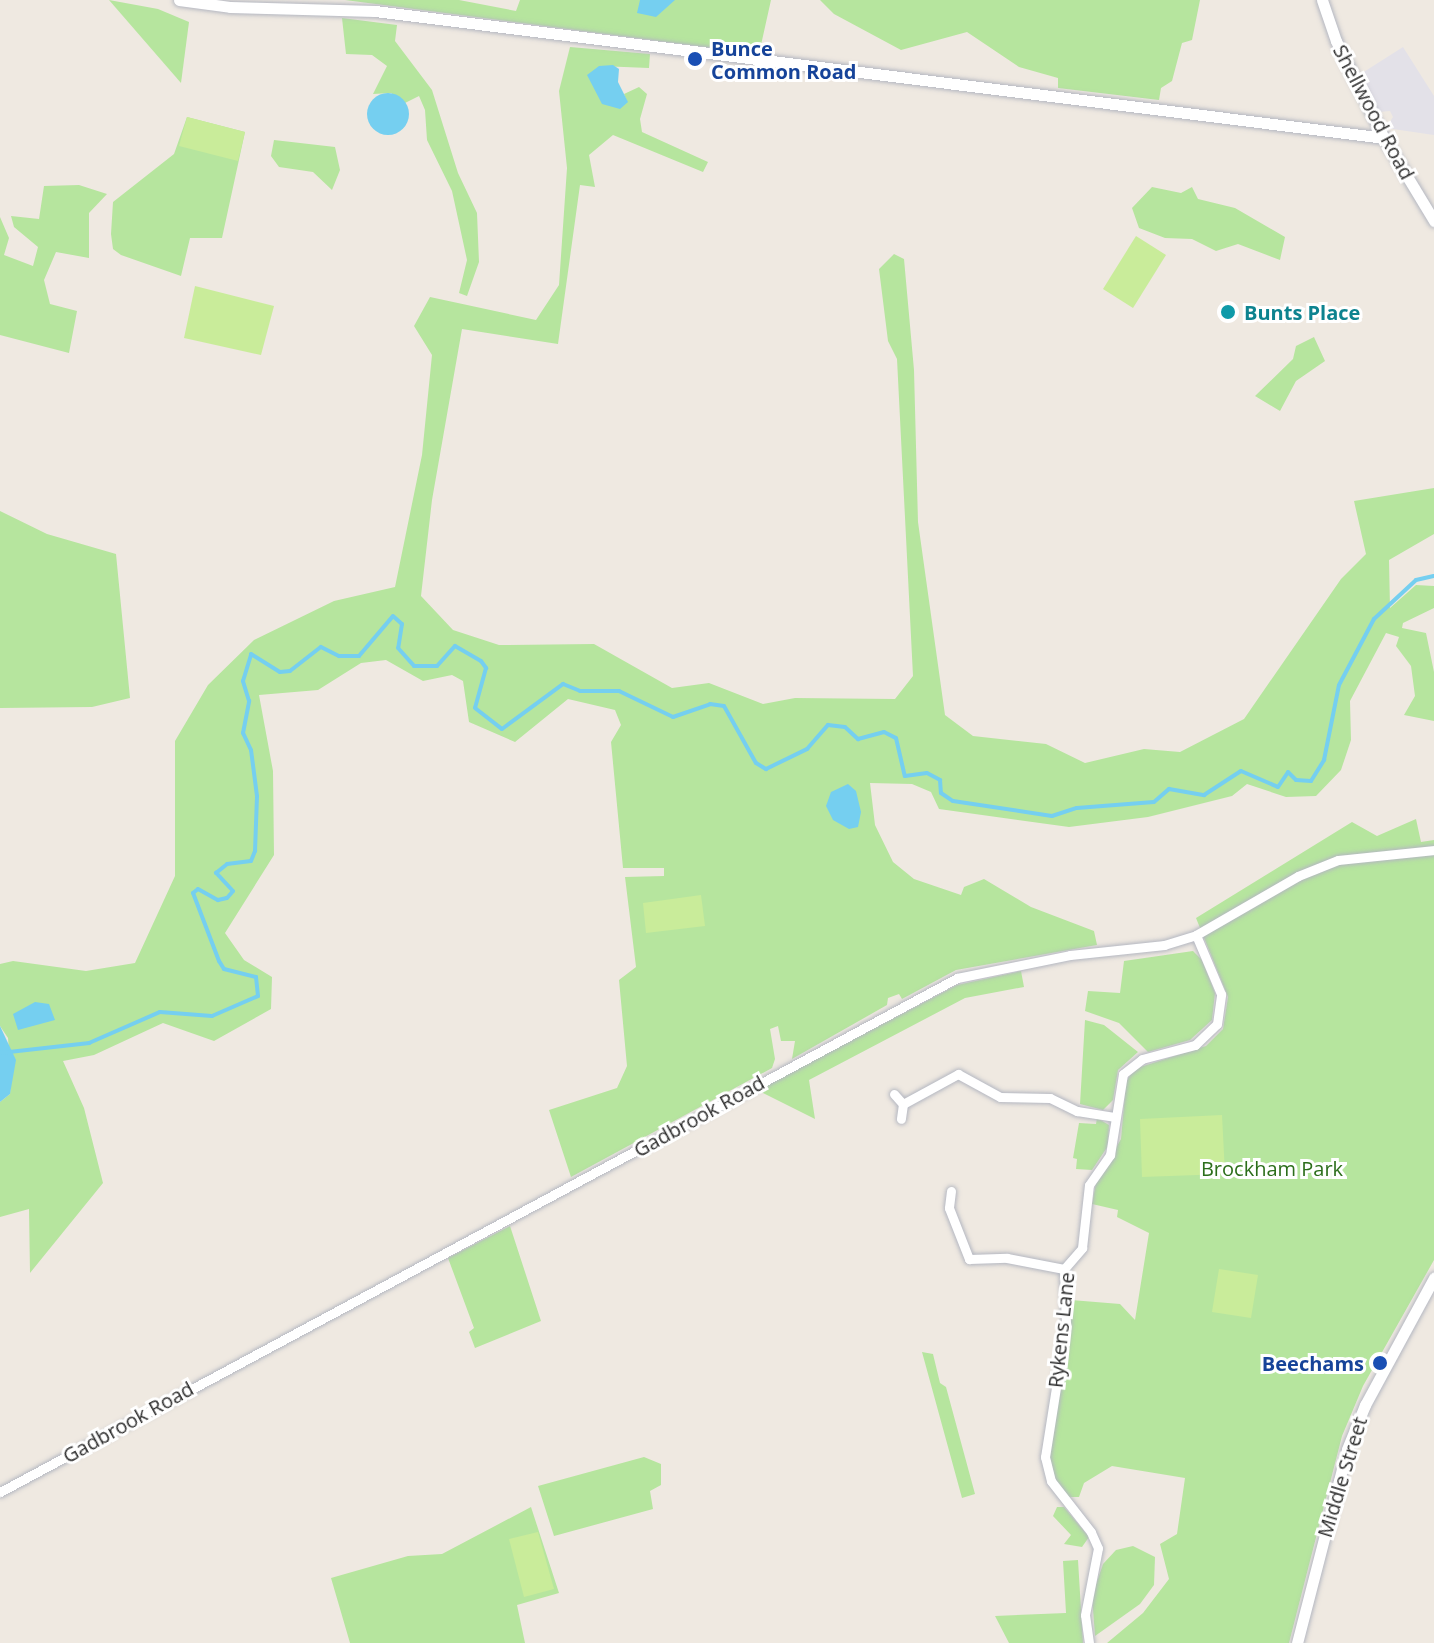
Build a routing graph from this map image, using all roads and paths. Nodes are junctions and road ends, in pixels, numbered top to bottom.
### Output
1 (179, 0) edge
2 (1322, 0) edge
3 (1384, 138) junction
4 (1434, 221) edge
5 (1434, 850) edge
6 (1196, 935) junction
7 (894, 1094) dead end
8 (903, 1104) junction
9 (1116, 1117) junction
10 (901, 1119) dead end
11 (951, 1191) dead end
12 (1064, 1269) junction
13 (1434, 1278) edge
14 (0, 1492) edge
15 (1089, 1643) edge
16 (1297, 1643) edge

1 - 3 street
2 - 3 street, Shellwood Road
3 - 4 street, Shellwood Road
5 - 6 street, Gadbrook Road
6 - 9 street, Rykens Lane
6 - 14 street, Gadbrook Road
7 - 8 street
8 - 9 street
8 - 10 street
9 - 12 street, Rykens Lane
11 - 12 street
12 - 15 street, Rykens Lane
13 - 16 street, Middle Street

